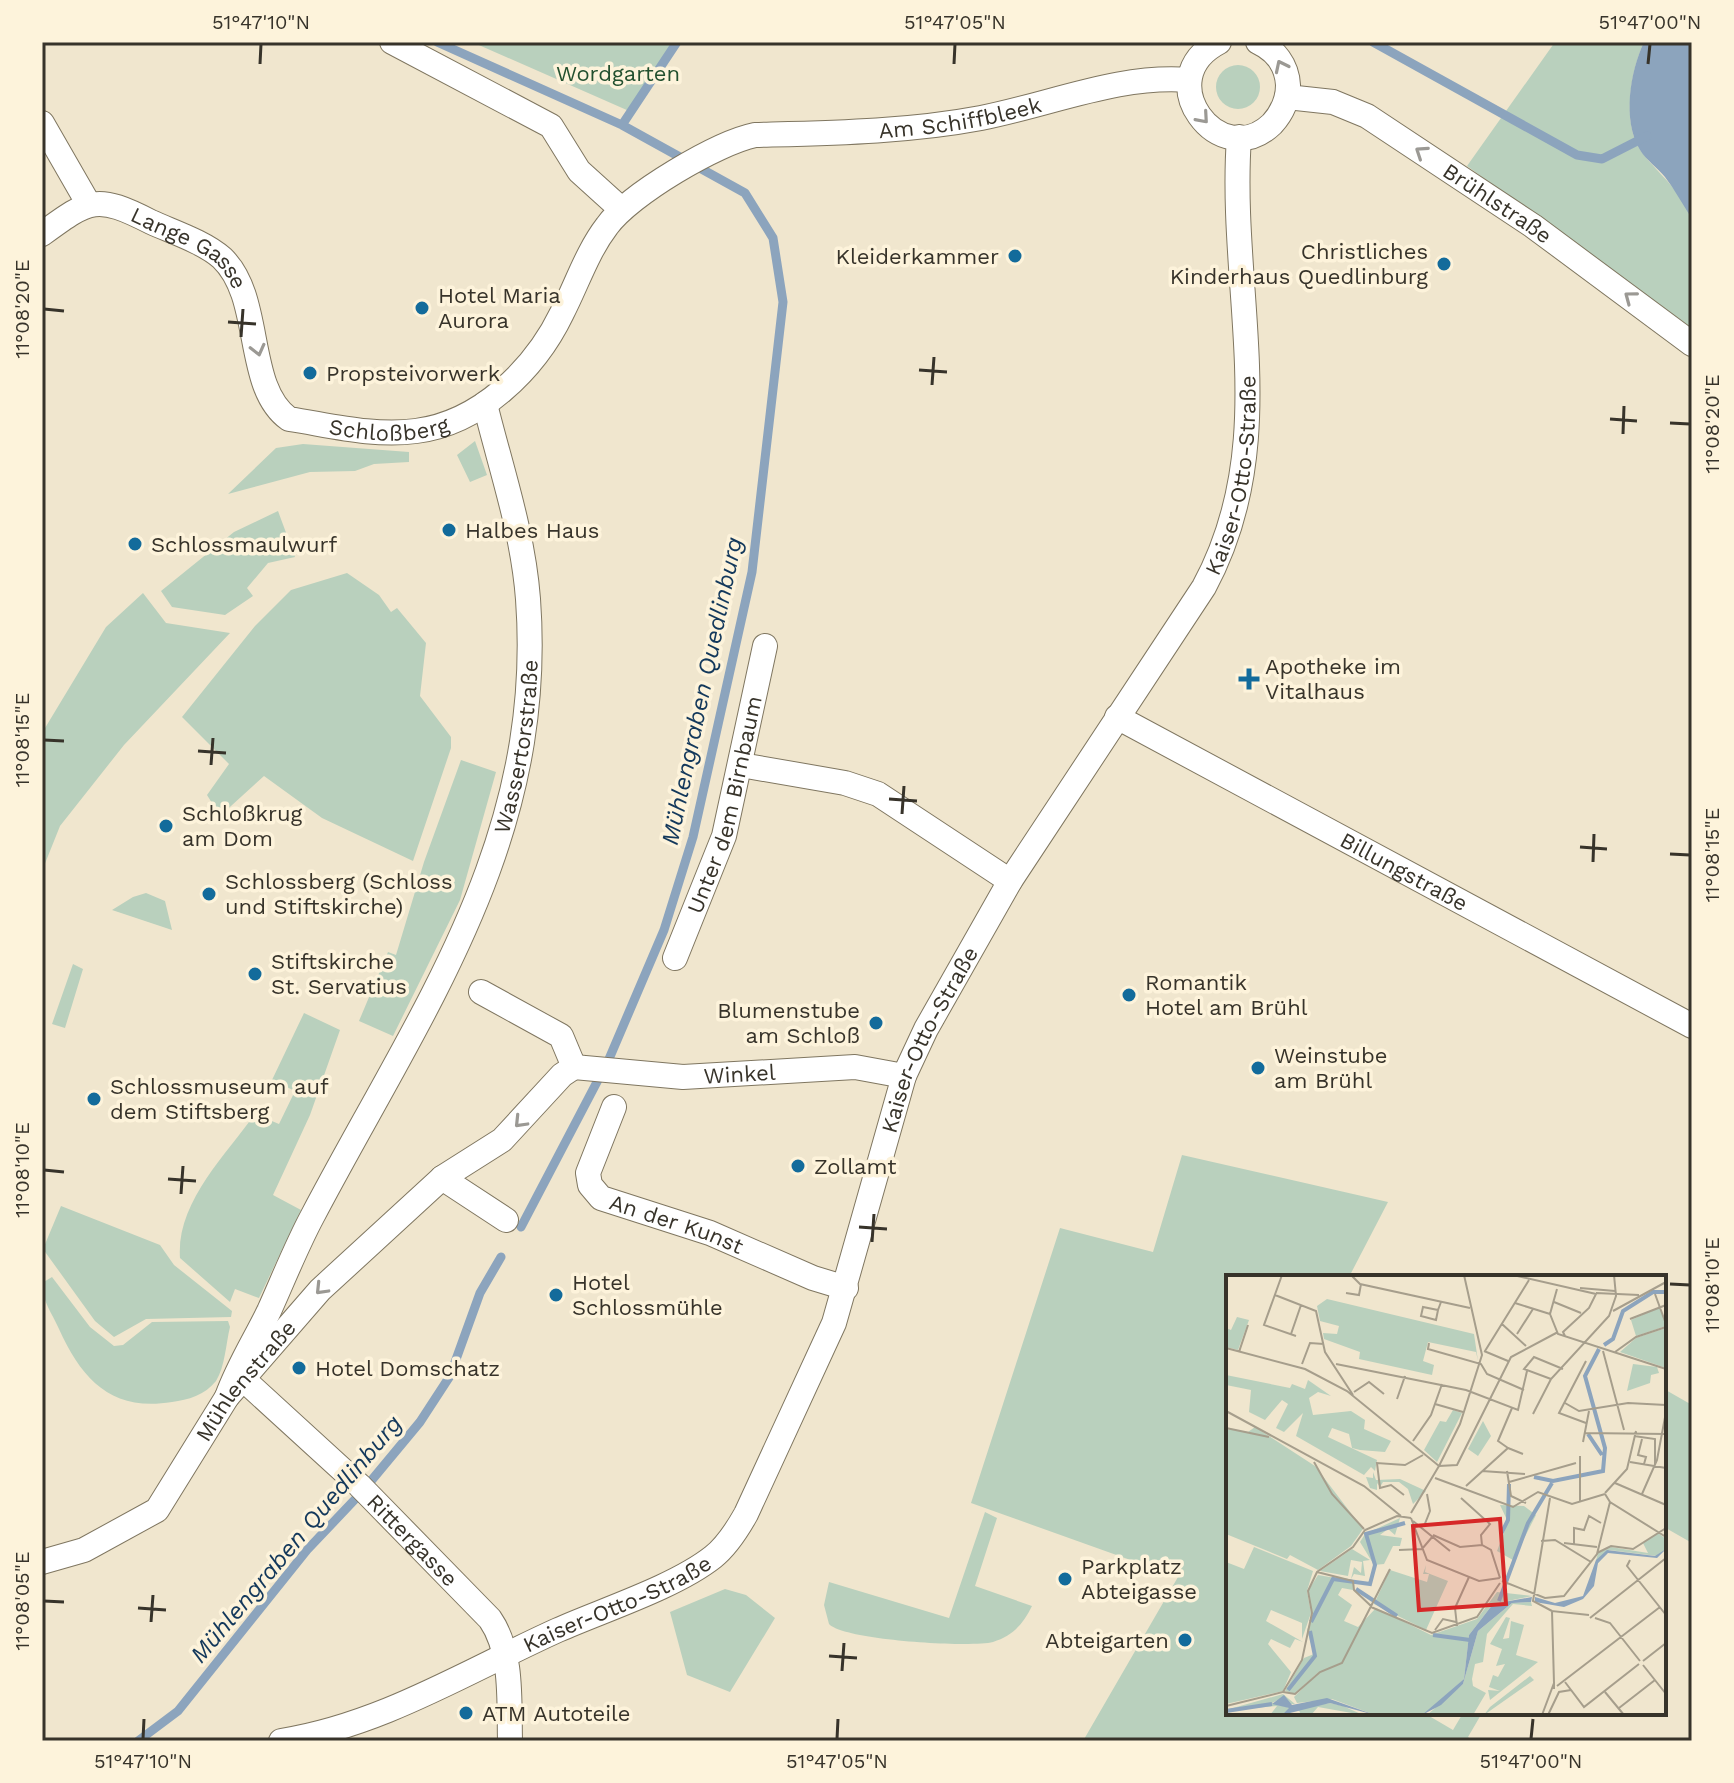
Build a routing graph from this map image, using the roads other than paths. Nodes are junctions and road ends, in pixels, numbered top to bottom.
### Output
1 (392, 42) edge
2 (1219, 42) edge
3 (1259, 42) edge
4 (1189, 80) junction
5 (1287, 97) junction
6 (42, 123) edge
7 (1239, 137) junction
8 (88, 203) junction
9 (621, 209) junction
10 (42, 234) edge
11 (1692, 344) edge
12 (485, 404) junction
13 (289, 419) joint
14 (765, 646) dead end
15 (1117, 717) junction
16 (741, 765) junction
17 (1010, 881) junction
18 (675, 958) dead end
19 (481, 992) dead end
20 (1692, 1026) edge
21 (582, 1067) junction
22 (904, 1076) junction
23 (614, 1107) dead end
24 (442, 1178) junction
25 (506, 1220) dead end
26 (846, 1288) junction
27 (243, 1379) junction
28 (227, 1397) junction
29 (42, 1562) edge
30 (504, 1656) junction
31 (281, 1741) edge
32 (510, 1741) edge

1 - 9 street
2 - 4 street
5 -> 3 street
4 -> 7 street
4 - 9 street, Am Schiffbleek
5 - 7 street
11 -> 5 street, Brühlstraße
6 - 8 street
7 - 15 street, Kaiser-Otto-Straße
8 - 10 street
8 -> 13 street, Lange Gasse
9 - 12 street
12 - 13 street, Schloßberg
12 - 28 street, Wassertorstraße
14 - 16 street, Unter dem Birnbaum
15 - 17 street, Kaiser-Otto-Straße
15 - 20 street, Billungstraße
16 - 17 street
16 - 18 street, Unter dem Birnbaum
17 - 22 street, Kaiser-Otto-Straße
19 - 21 street
21 - 22 street, Winkel
21 -> 24 street, Mühlenstraße
22 - 26 street, Kaiser-Otto-Straße
23 - 26 street, An der Kunst
24 - 25 street
24 -> 27 street, Mühlenstraße
26 - 30 street, Kaiser-Otto-Straße
27 - 28 street, Mühlenstraße
27 - 30 street, Rittergasse
28 - 29 street, Mühlenstraße
30 - 31 street, Kaiser-Otto-Straße
30 - 32 street, Rittergasse

